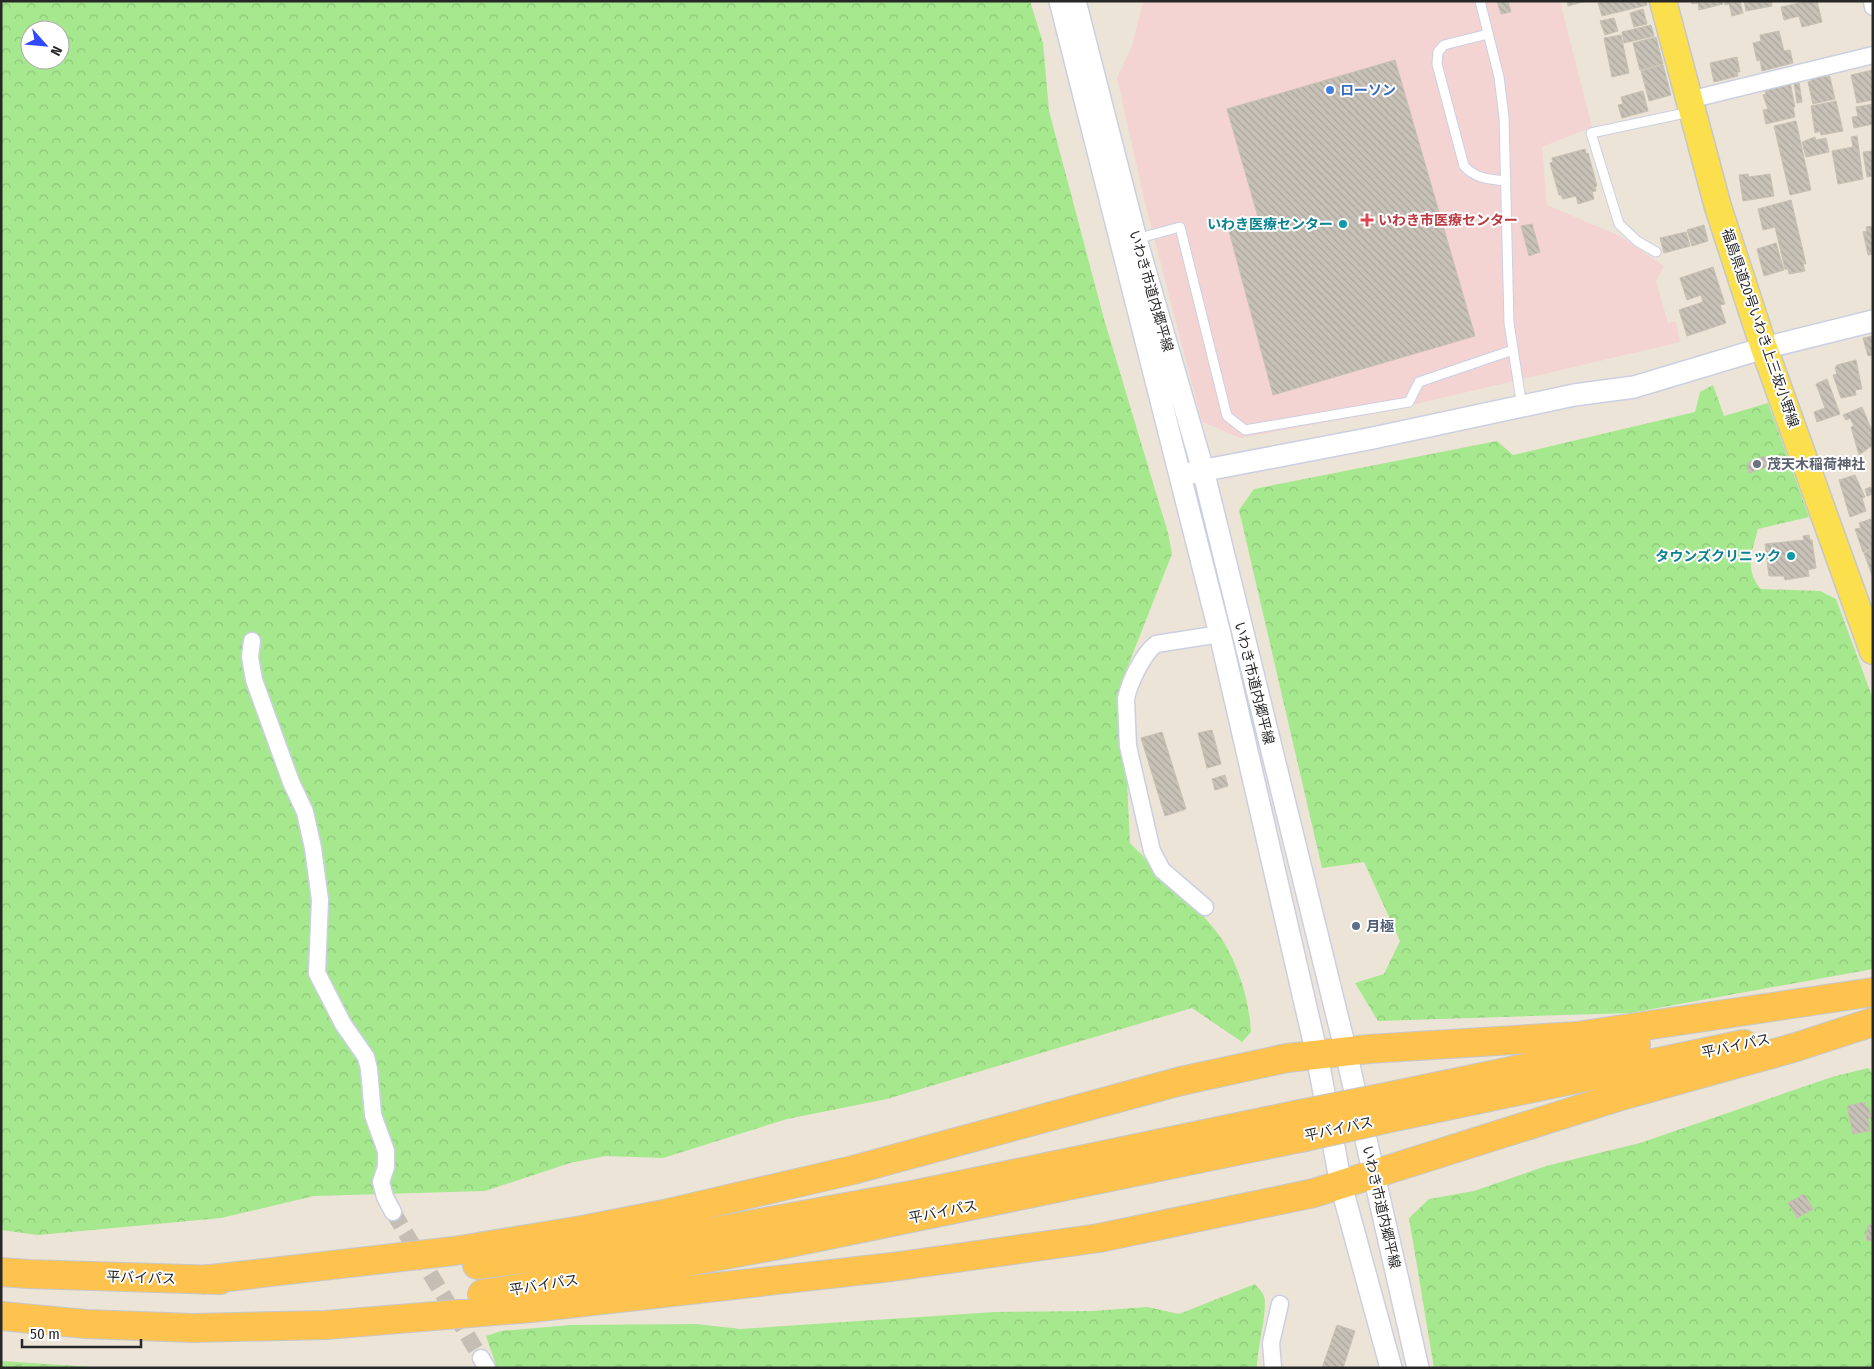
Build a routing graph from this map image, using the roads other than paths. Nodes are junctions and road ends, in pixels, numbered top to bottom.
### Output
1 (1060, 1) edge
2 (1075, 1) edge
3 (1480, 1) edge
4 (1663, 1) edge
5 (1872, 1) edge
6 (1873, 7) edge
7 (1488, 34) junction
8 (1873, 55) edge
9 (1691, 106) junction
10 (1506, 181) junction
11 (1136, 239) junction
12 (1656, 252) dead end
13 (1873, 321) edge
14 (1764, 348) junction
15 (1513, 350) junction
16 (1522, 408) junction
17 (1203, 470) junction
18 (1180, 475) junction
19 (1866, 610) edge
20 (1220, 634) junction
21 (252, 641) dead end
22 (1873, 650) edge
23 (1204, 907) dead end
24 (1873, 993) edge
25 (1873, 1018) edge
26 (1873, 1022) edge
27 (1346, 1052) junction
28 (1316, 1055) junction
29 (1383, 1109) junction
30 (1302, 1125) junction
31 (1374, 1174) junction
32 (1340, 1185) junction
33 (393, 1212) tunnel mouth
34 (1, 1272) edge
35 (202, 1280) junction
36 (1280, 1304) dead end
37 (1, 1316) edge
38 (1273, 1368) edge
39 (1391, 1368) edge
40 (1418, 1368) edge

1 - 18 street, いわき市道内郷平線
2 - 11 street, いわき市道内郷平線
3 - 7 lane
4 - 9 main road, 福島県道20号いわき上三坂小野線
5 - 6 street
7 - 10 lane
7 - 10 lane
8 - 9 street
9 - 12 lane
9 - 14 main road, 福島県道20号いわき上三坂小野線
10 - 15 lane
11 - 15 lane
11 - 17 street, いわき市道内郷平線
13 - 14 street
14 - 16 street
14 - 19 main road, 福島県道20号いわき上三坂小野線
15 - 16 lane
16 - 17 street
17 - 18 street
17 - 27 street, いわき市道内郷平線
18 - 20 street, いわき市道内郷平線
19 - 22 main road, 福島県道20号いわき上三坂小野線
20 - 23 street
20 - 28 street, いわき市道内郷平線
21 - 33 street
24 - 27 highway
24 - 29 highway, 平バイパス
25 - 29 highway, 平バイパス
26 - 31 highway
27 - 28 highway
27 - 31 street, いわき市道内郷平線
28 - 32 street, いわき市道内郷平線
28 - 35 highway
29 - 30 highway, 平バイパス, bridge
30 - 35 highway, 平バイパス
30 - 37 highway, 平バイパス
31 - 32 highway
31 - 40 street, いわき市道内郷平線
32 - 37 highway
32 - 39 street, いわき市道内郷平線
34 - 35 highway, 平バイパス
36 - 38 street

